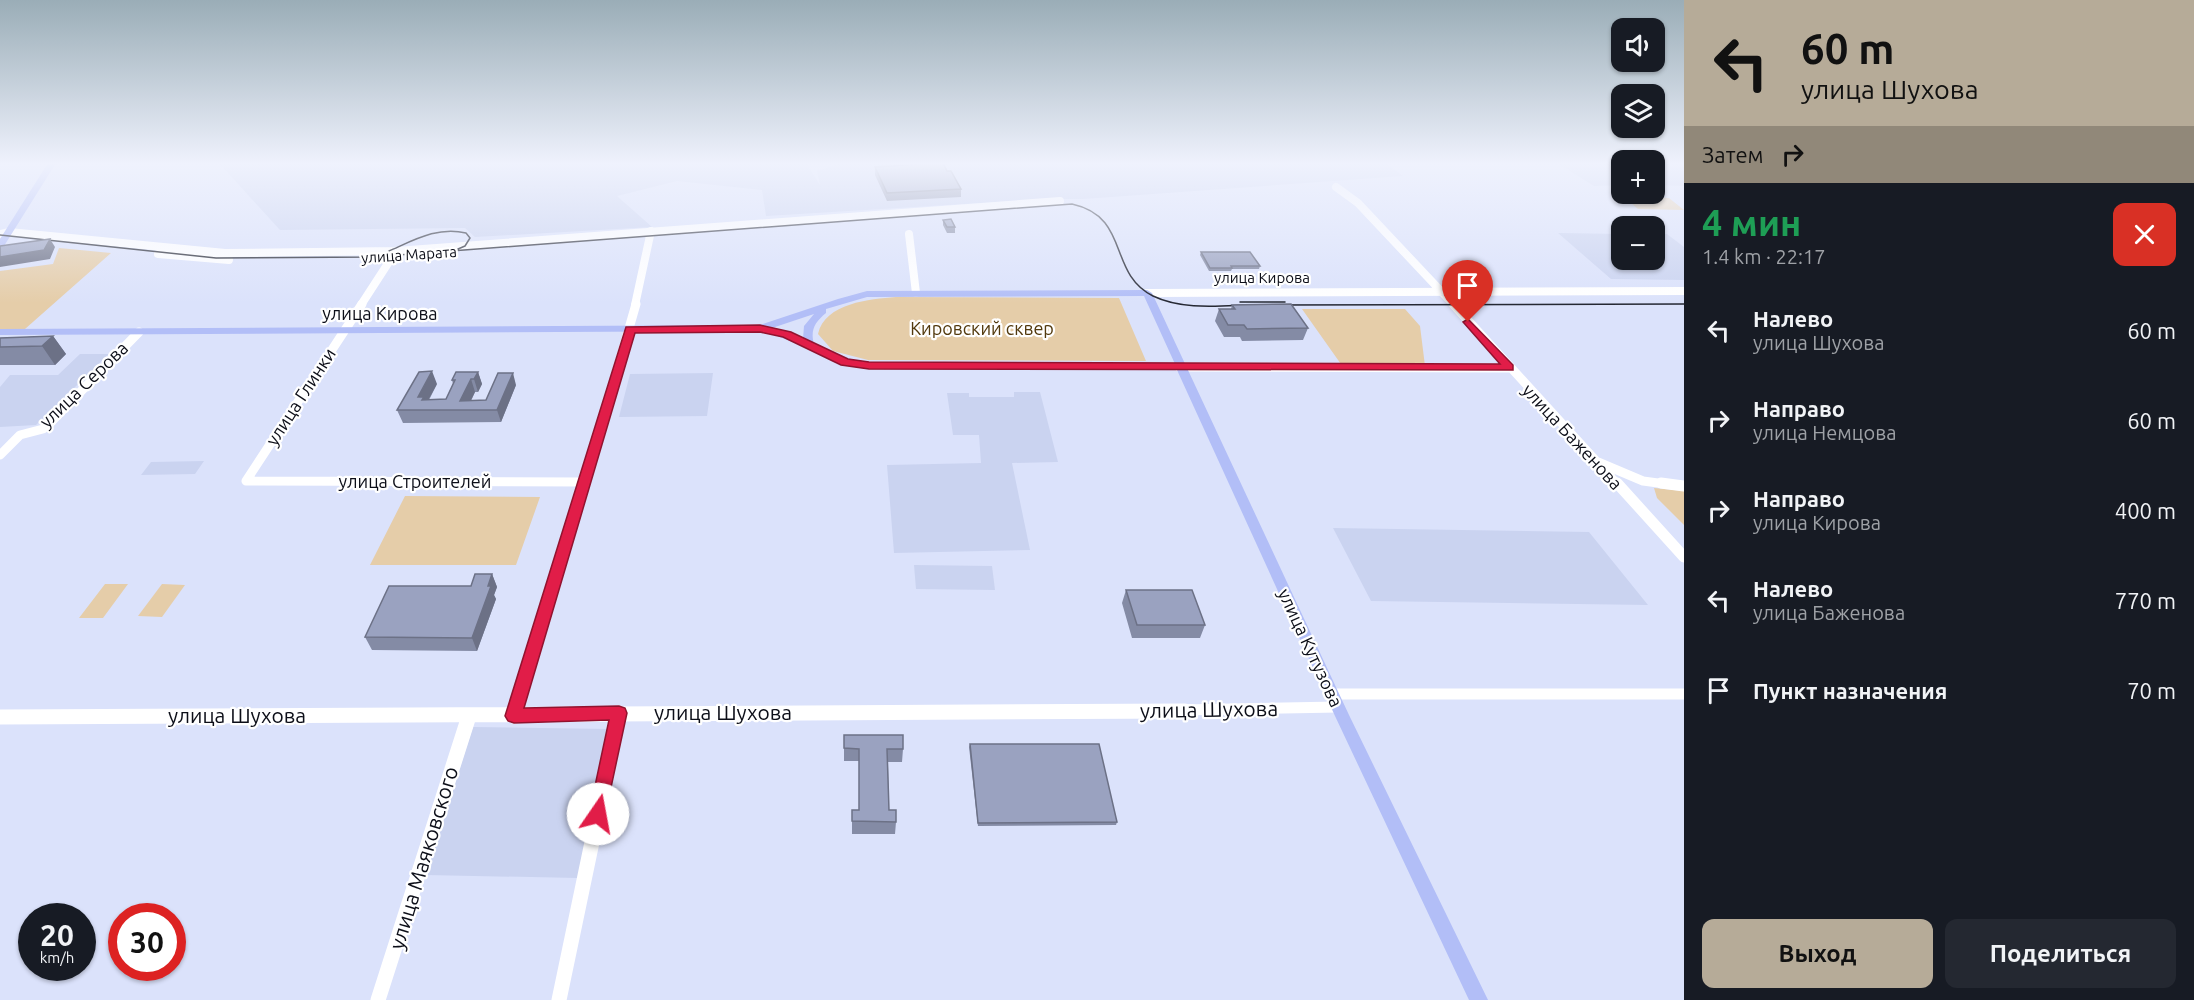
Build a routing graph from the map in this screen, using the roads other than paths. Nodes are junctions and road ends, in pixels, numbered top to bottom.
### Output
1 (20, 210) edge
2 (943, 210) edge
3 (1365, 210) edge
4 (4, 234) edge
5 (650, 234) junction
6 (909, 234) dead end
7 (0, 246) edge
8 (394, 254) junction
9 (1684, 291) edge
10 (1441, 292) junction
11 (916, 293) junction
12 (1147, 293) junction
13 (841, 299) junction
14 (760, 328) junction
15 (630, 330) junction
16 (345, 331) junction
17 (0, 332) edge
18 (138, 332) junction
19 (809, 345) junction
20 (1179, 367) junction
21 (1509, 368) junction
22 (0, 455) edge
23 (1592, 459) junction
24 (246, 481) joint
25 (584, 482) junction
26 (1684, 486) edge
27 (1684, 557) edge
28 (1684, 694) edge
29 (1335, 701) junction
30 (619, 713) junction
31 (469, 716) junction
32 (514, 716) junction
33 (0, 717) edge
34 (378, 1000) edge
35 (559, 1000) edge
36 (1479, 1000) edge

1 - 4 main road
2 - 5 street, улица Марата
3 - 10 street, улица Баженова
4 - 7 main road
4 - 8 street, улица Марата
5 - 8 street, улица Марата
5 - 15 street
6 - 11 street
8 - 16 street, улица Глинки
9 - 10 street, улица Кирова
10 - 12 street, улица Кирова
10 - 21 street, улица Баженова
11 - 12 main road, улица Кирова
11 - 13 main road, улица Кирова
12 - 20 main road, улица Кутузова
13 - 14 main road, улица Кирова
13 - 19 main road, улица Кирова
14 - 15 main road, улица Кирова
14 - 19 main road, улица Кирова
15 - 16 main road, улица Кирова
15 - 25 street
16 - 18 main road, улица Кирова
16 - 24 street, улица Глинки
17 - 18 main road, улица Кирова
18 - 22 street, улица Серова
19 - 20 main road, улица Кирова
20 - 21 street, улица Кирова
20 - 29 main road, улица Кутузова
21 - 23 street, улица Баженова
23 - 26 street
23 - 27 street, улица Баженова
24 - 25 street, улица Строителей
25 - 32 street
28 - 29 street, улица Шухова
29 - 30 street, улица Шухова
29 - 36 main road, улица Кутузова
30 - 32 street, улица Шухова
30 - 35 street
31 - 32 street, улица Шухова
31 - 33 street, улица Шухова
31 - 34 street, улица Маяковского

